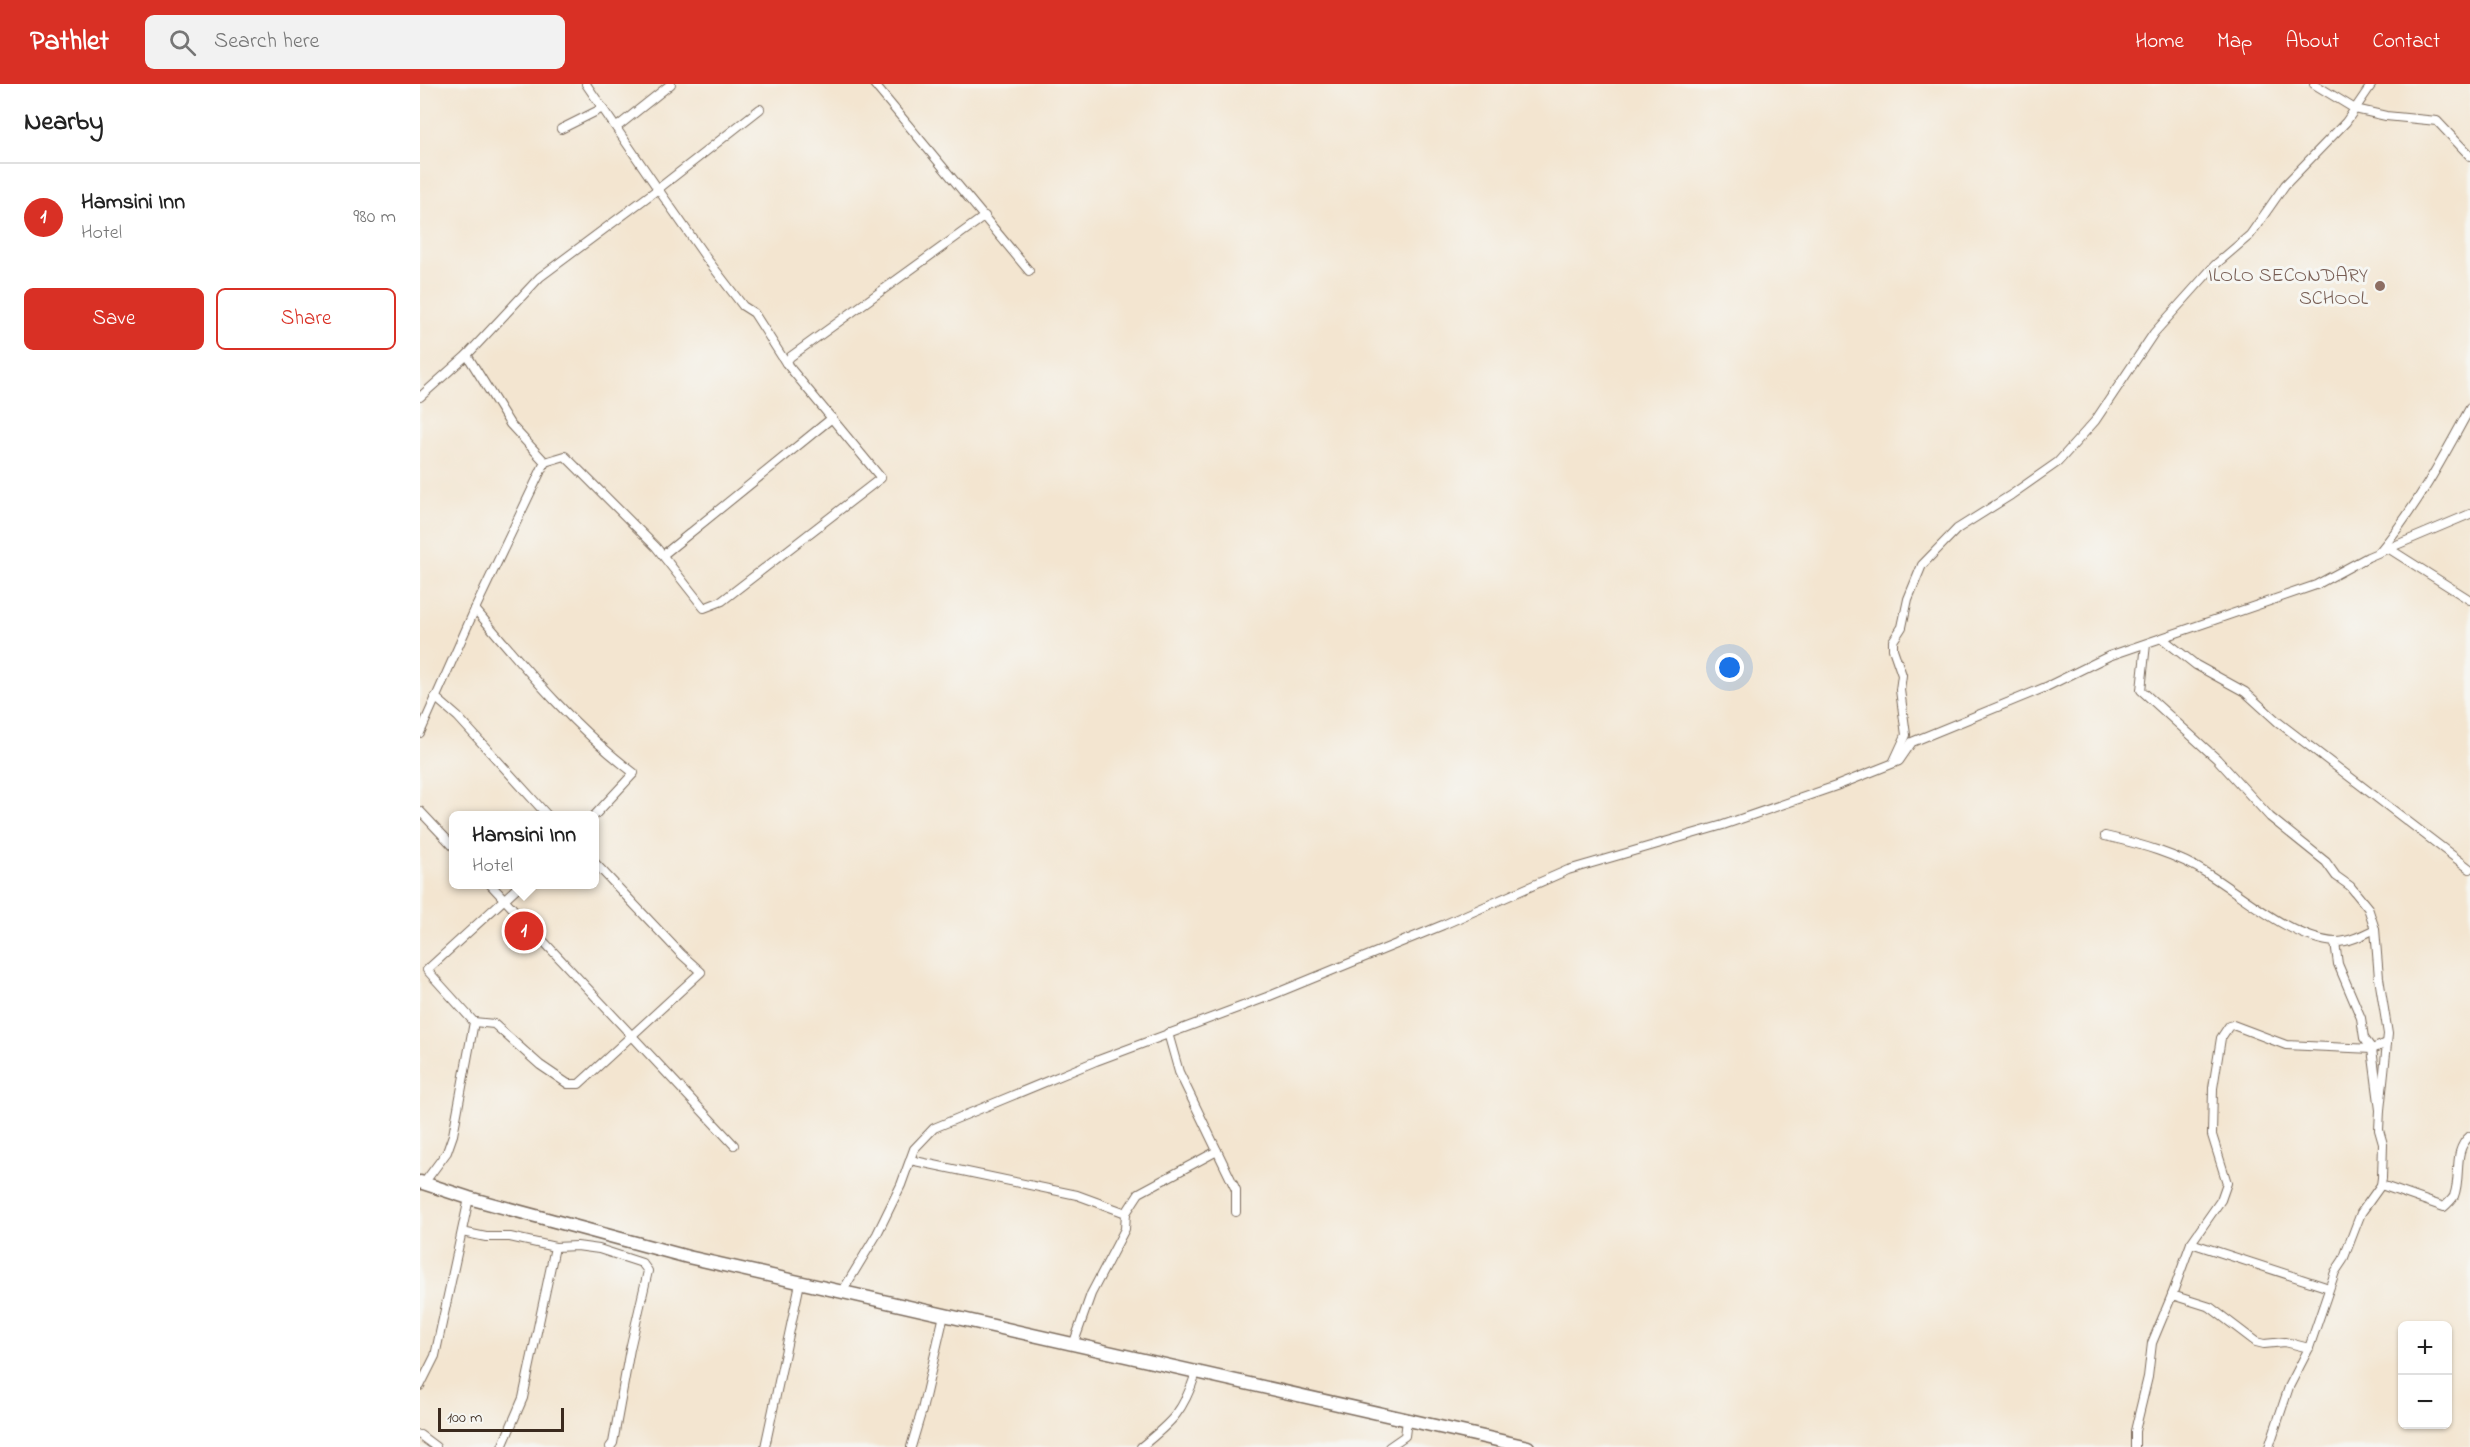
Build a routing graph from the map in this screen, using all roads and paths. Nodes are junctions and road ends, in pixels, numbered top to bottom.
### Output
1 (586, 84) edge
2 (671, 84) edge
3 (874, 84) edge
4 (2314, 84) edge
5 (2372, 84) edge
6 (603, 108) junction
7 (760, 109) dead end
8 (2355, 109) junction
9 (616, 127) junction
10 (561, 129) dead end
11 (2470, 156) edge
12 (658, 189) junction
13 (985, 216) junction
14 (1029, 271) dead end
15 (467, 355) junction
16 (786, 363) junction
17 (420, 397) edge
18 (2470, 408) edge
19 (832, 418) junction
20 (545, 462) junction
21 (2470, 514) edge
22 (2388, 548) junction
23 (2379, 552) junction
24 (663, 555) junction
25 (2470, 600) edge
26 (475, 609) junction
27 (2163, 639) junction
28 (2146, 644) junction
29 (435, 697) junction
30 (420, 733) edge
31 (1894, 763) junction
32 (420, 811) edge
33 (544, 811) edge
34 (599, 811) edge
35 (2105, 836) dead end
36 (449, 842) edge
37 (599, 867) edge
38 (2470, 869) edge
39 (494, 889) edge
40 (516, 889) edge
41 (504, 900) junction
42 (2375, 929) junction
43 (2335, 942) junction
44 (474, 1022) junction
45 (1168, 1033) junction
46 (632, 1035) junction
47 (2387, 1043) junction
48 (2372, 1049) junction
49 (2380, 1110) junction
50 (2470, 1136) edge
51 (734, 1145) dead end
52 (1217, 1151) junction
53 (910, 1160) junction
54 (422, 1183) edge
55 (2381, 1185) junction
56 (469, 1198) junction
57 (1236, 1212) dead end
58 (1126, 1213) junction
59 (462, 1232) junction
60 (2191, 1243) junction
61 (555, 1247) junction
62 (800, 1283) junction
63 (2328, 1288) junction
64 (842, 1292) junction
65 (2172, 1295) junction
66 (944, 1315) junction
67 (1073, 1345) junction
68 (2308, 1348) junction
69 (1196, 1373) junction
70 (420, 1386) edge
71 (1407, 1420) junction
72 (420, 1435) edge
73 (436, 1447) edge
74 (502, 1447) edge
75 (610, 1447) edge
76 (765, 1447) edge
77 (911, 1447) edge
78 (1141, 1447) edge
79 (1389, 1447) edge
80 (1528, 1447) edge
81 (2134, 1447) edge
82 (2270, 1447) edge

1 - 6 street
2 - 9 street
3 - 13 street
4 - 8 street
5 - 8 street
6 - 9 street
6 - 10 street
7 - 12 street
8 - 11 street
8 - 31 street
9 - 12 street
12 - 15 street
12 - 16 street
13 - 14 street
13 - 16 street
15 - 17 street
15 - 20 street
16 - 19 street
18 - 23 street
19 - 24 street
19 - 24 street
20 - 24 street
20 - 26 street
21 - 22 street
22 - 23 street
22 - 25 street
23 - 27 street
26 - 29 street
26 - 34 street
27 - 28 street
27 - 38 street
28 - 31 street
28 - 42 street
29 - 30 street
29 - 33 street
31 - 45 street
32 - 36 street
35 - 43 street
37 - 46 street
39 - 41 street
40 - 41 street
41 - 44 street
41 - 46 street
42 - 43 street
42 - 47 street
43 - 48 street
44 - 46 street
44 - 54 street
45 - 52 street
45 - 53 street
46 - 51 street
47 - 48 street
47 - 49 street
48 - 49 street
48 - 60 street
49 - 55 street
50 - 55 street
52 - 57 street
52 - 58 street
53 - 58 street
53 - 64 street
54 - 56 highway
55 - 63 street
56 - 59 street
56 - 62 highway
58 - 67 street
59 - 61 street
59 - 70 street
60 - 63 street
60 - 65 street
61 - 74 street
61 - 75 street
62 - 64 highway
62 - 76 street
63 - 68 street
64 - 66 highway
65 - 68 street
65 - 81 street
66 - 67 highway
66 - 77 street
67 - 69 highway
68 - 82 street
69 - 71 highway
69 - 78 street
71 - 79 street
71 - 80 highway
72 - 73 street

